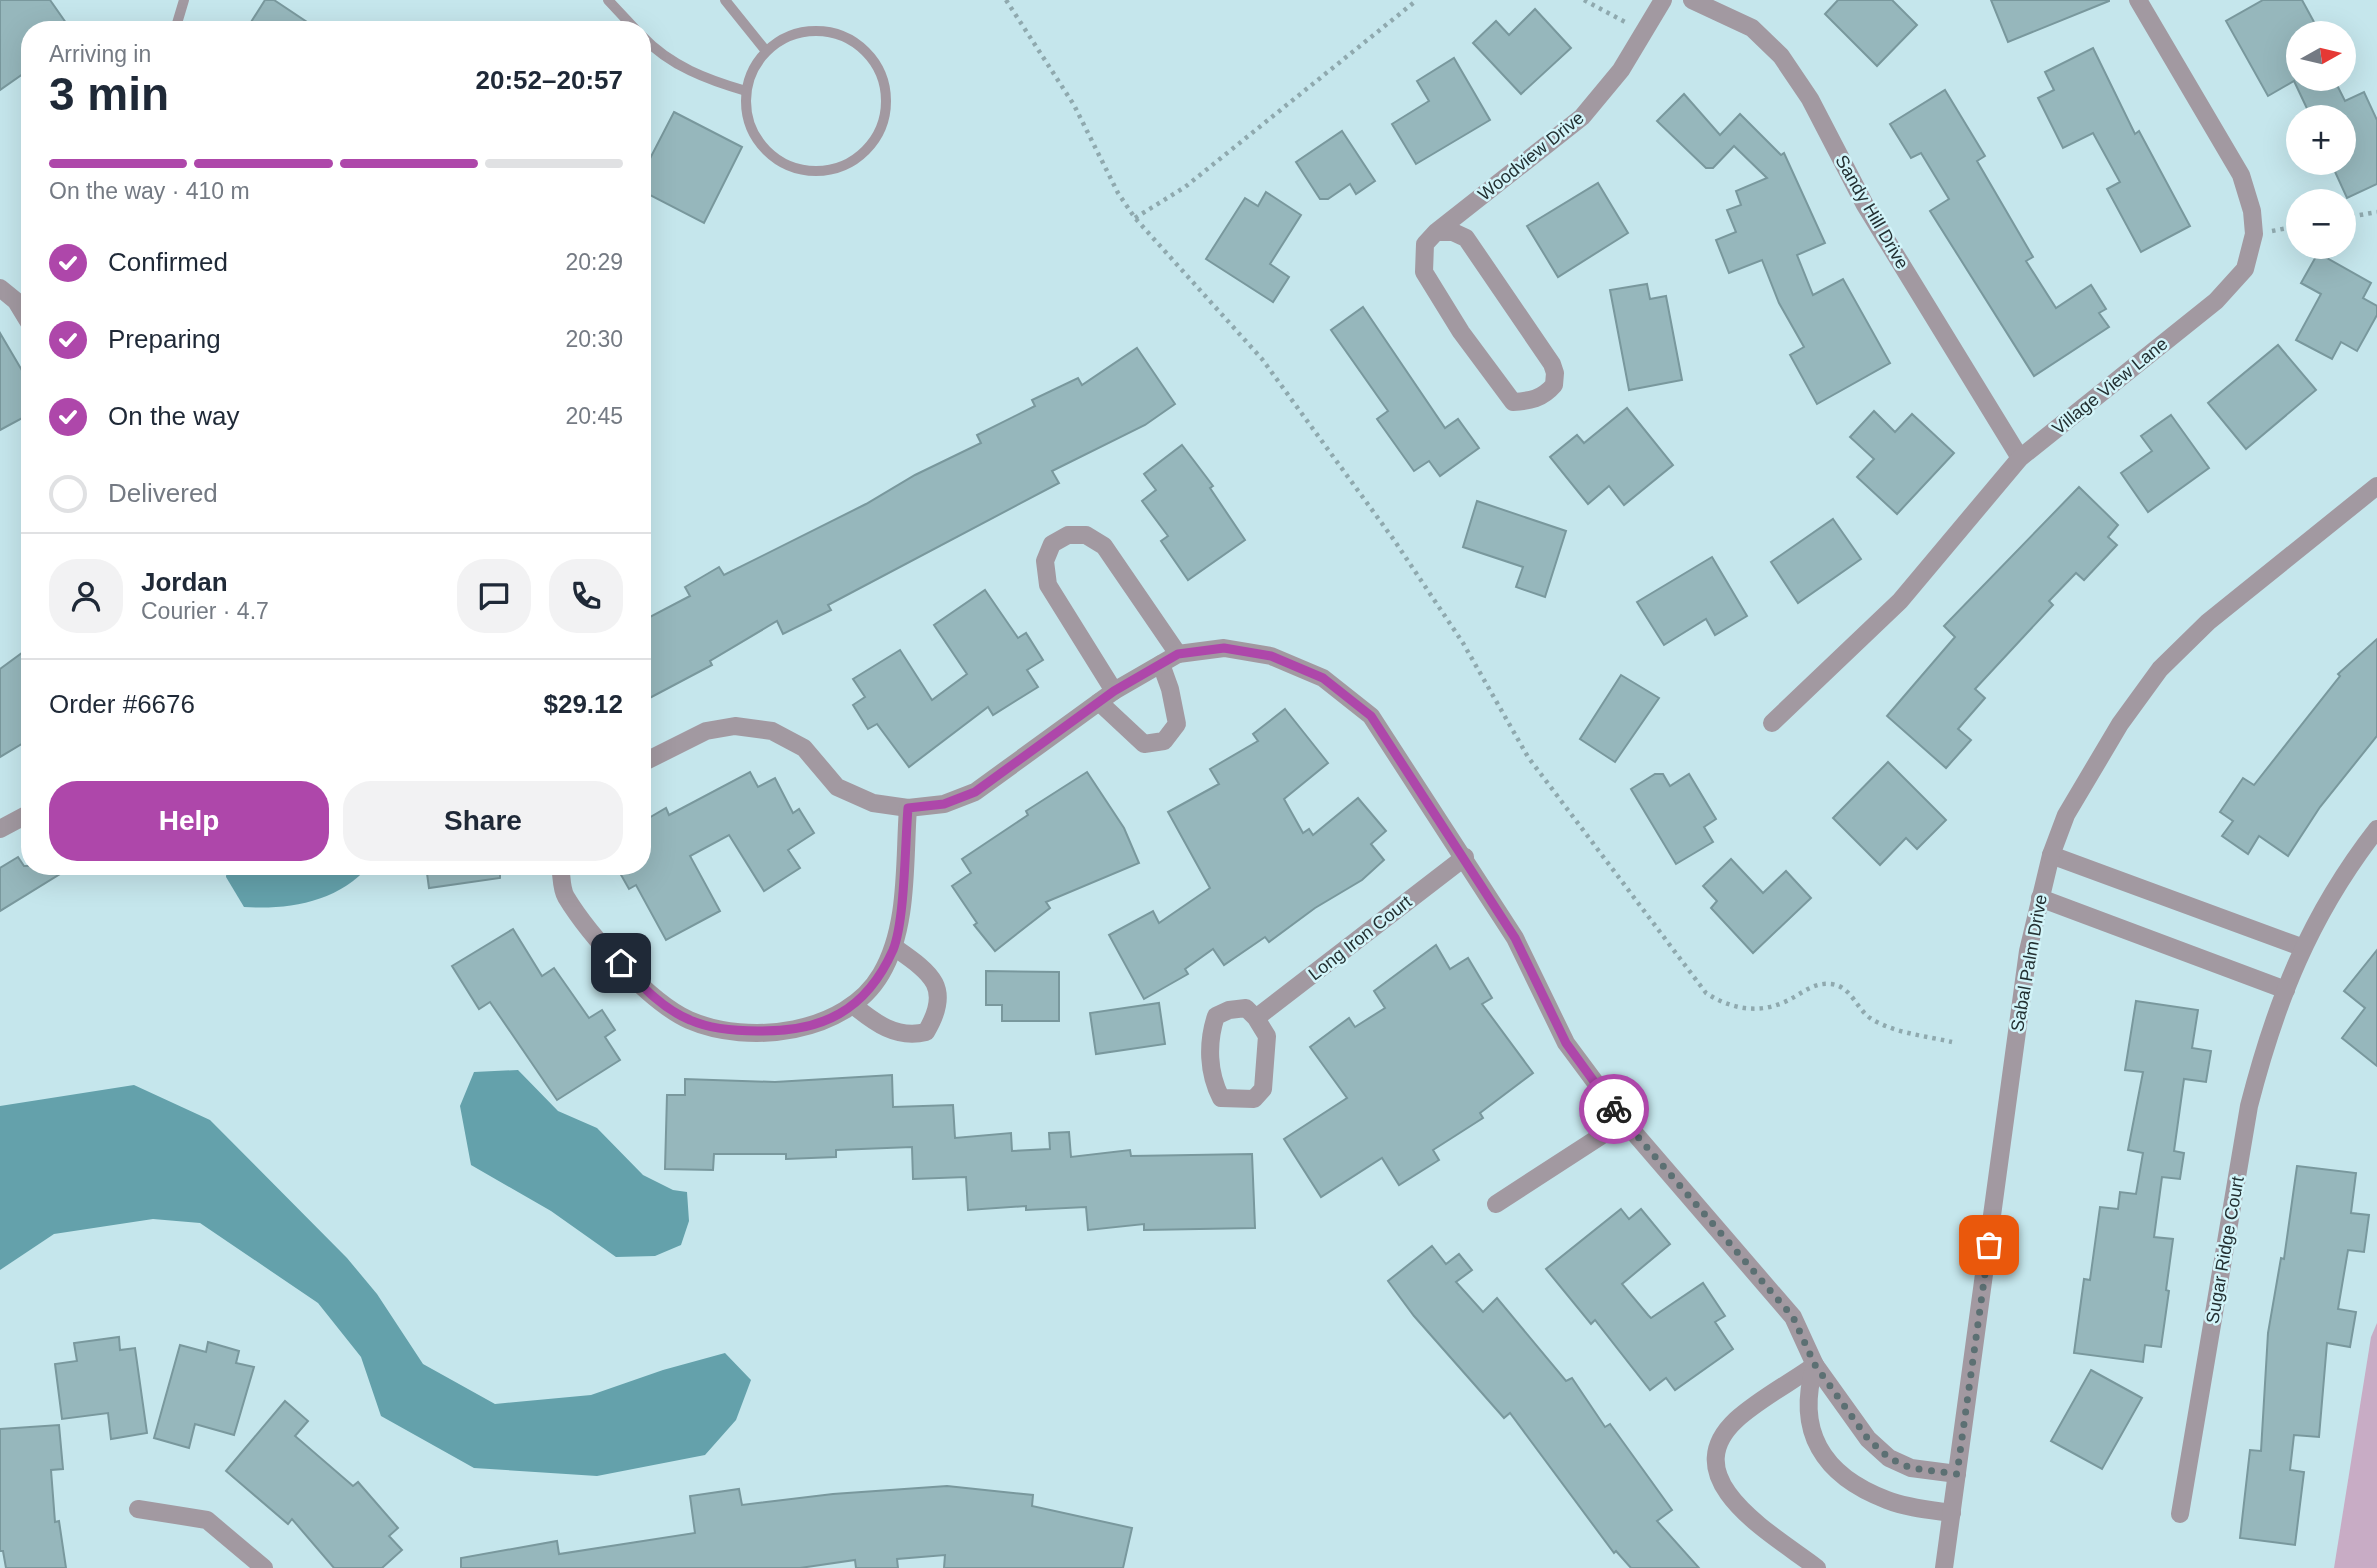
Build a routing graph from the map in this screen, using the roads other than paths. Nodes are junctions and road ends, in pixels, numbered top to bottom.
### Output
1 (184, 0) edge
2 (608, 0) edge
3 (725, 0) edge
4 (1663, 0) edge
5 (1692, 0) edge
6 (2138, 0) edge
7 (178, 21) edge
8 (628, 21) edge
9 (651, 45) edge
10 (766, 51) junction
11 (746, 91) junction
12 (1436, 232) junction
13 (0, 288) edge
14 (21, 309) edge
15 (2020, 458) junction
16 (2377, 486) edge
17 (1178, 654) junction
18 (1161, 664) junction
19 (1114, 691) junction
20 (1099, 702) junction
21 (1772, 723) dead end
22 (651, 758) edge
23 (908, 808) junction
24 (21, 818) edge
25 (0, 829) edge
26 (2377, 829) edge
27 (2052, 856) junction
28 (1465, 857) junction
29 (561, 875) edge
30 (2040, 898) junction
31 (894, 947) junction
32 (2301, 947) junction
33 (2286, 990) junction
34 (853, 1005) junction
35 (1256, 1018) junction
36 (1624, 1121) junction
37 (1496, 1204) dead end
38 (1815, 1365) junction
39 (1957, 1474) junction
40 (138, 1509) dead end
41 (1952, 1513) junction
42 (2180, 1514) dead end
43 (264, 1568) edge
44 (1817, 1568) edge
45 (1944, 1568) edge

1 - 7 lane
2 - 8 lane
3 - 10 lane
4 - 12 street, Woodview Drive
5 - 15 street, Sandy Hill Drive
6 - 15 street, Village View Lane
9 - 11 lane
10 - 11 lane
10 - 11 lane
12 - 12 street
13 - 14 street
15 - 21 street, Village View Lane
16 - 27 street, Sabal Palm Drive
17 - 18 street
17 - 19 street
17 - 28 street
18 - 19 street
18 - 20 street
19 - 20 street
20 - 23 street
22 - 23 street
23 - 31 street
24 - 25 street
26 - 32 street, Sugar Ridge Court
27 - 30 street, Sabal Palm Drive
27 - 32 street
28 - 35 street, Long Iron Court
28 - 36 street
29 - 34 street
30 - 33 street
30 - 39 street, Sabal Palm Drive
31 - 34 street
31 - 34 street
32 - 33 street, Sugar Ridge Court
33 - 42 street, Sugar Ridge Court
35 - 35 street
36 - 37 street
36 - 38 street
38 - 39 street
38 - 41 street
38 - 44 street
39 - 41 street, Sabal Palm Drive
40 - 43 street
41 - 45 street, Sabal Palm Drive

